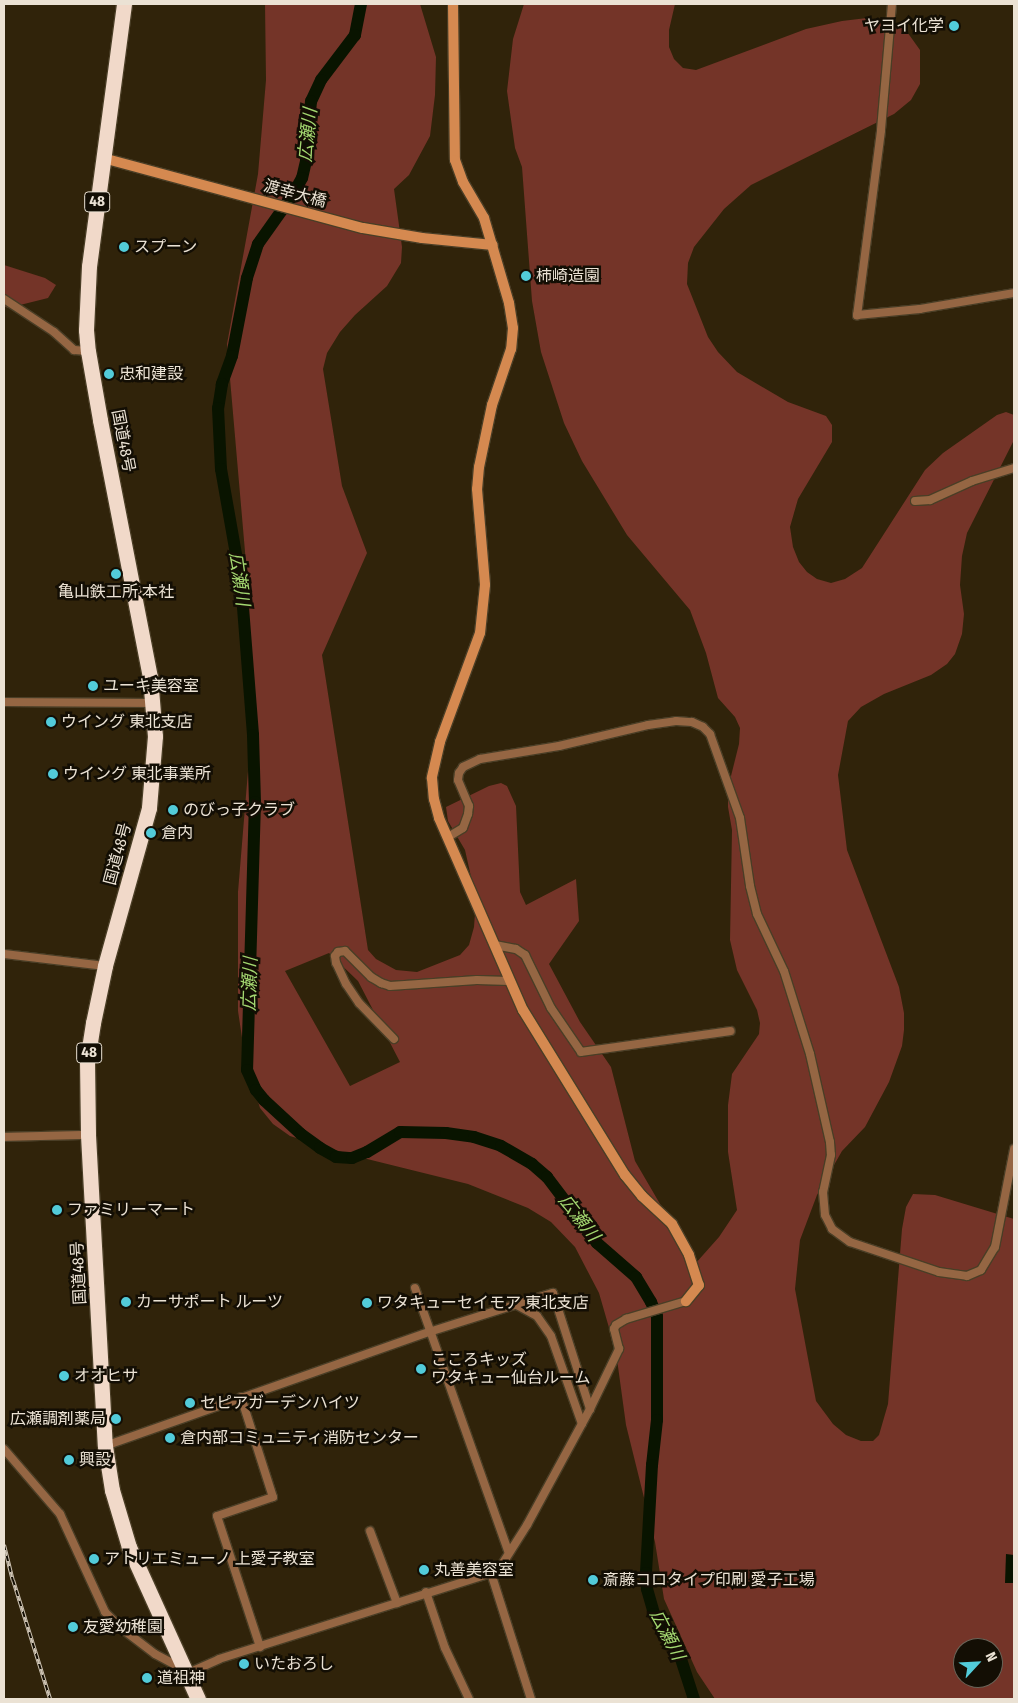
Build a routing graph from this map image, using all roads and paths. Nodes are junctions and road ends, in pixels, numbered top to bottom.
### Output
1 (124, 4) edge
2 (453, 4) edge
3 (892, 4) edge
4 (103, 158) junction
5 (493, 245) junction
6 (1014, 293) edge
7 (4, 299) edge
8 (88, 351) junction
9 (1014, 468) edge
10 (915, 501) dead end
11 (4, 702) edge
12 (153, 703) junction
13 (448, 837) junction
14 (495, 945) junction
15 (4, 954) edge
16 (105, 966) junction
17 (509, 981) junction
18 (731, 1032) dead end
19 (394, 1040) dead end
20 (88, 1135) junction
21 (4, 1137) edge
22 (1014, 1149) edge
23 (415, 1288) dead end
24 (686, 1301) joint
25 (515, 1304) junction
26 (429, 1332) junction
27 (241, 1397) junction
28 (590, 1409) junction
29 (582, 1424) junction
30 (106, 1446) junction
31 (4, 1449) edge
32 (370, 1531) dead end
33 (509, 1553) junction
34 (490, 1573) junction
35 (426, 1592) junction
36 (397, 1604) junction
37 (260, 1647) junction
38 (183, 1668) junction
39 (198, 1699) edge
40 (469, 1699) edge
41 (531, 1699) edge

1 - 4 highway, 国道48号 / 48
2 - 5 street
3 - 6 street
4 - 5 street, 渡幸大橋
4 - 8 highway, 国道48号 / 48
5 - 13 street
7 - 8 street
8 - 12 highway, 国道48号 / 48
9 - 10 street
11 - 12 street
12 - 16 highway, 国道48号 / 48
13 - 14 street
13 - 22 street
14 - 17 street
14 - 18 street
15 - 16 street
16 - 20 highway, 国道48号 / 48
17 - 19 street
17 - 24 street
20 - 21 street
20 - 30 highway, 国道48号 / 48
23 - 26 street
24 - 28 street
25 - 26 street
25 - 28 street
25 - 29 street
26 - 27 street
26 - 33 street
27 - 30 street
27 - 37 street
28 - 29 street
29 - 33 street
30 - 38 highway, 国道48号 / 48
31 - 38 street
32 - 36 street
33 - 34 street
34 - 35 street
34 - 41 street
35 - 36 street
35 - 40 street
36 - 37 street
37 - 38 street
38 - 39 highway, 国道48号 / 48

